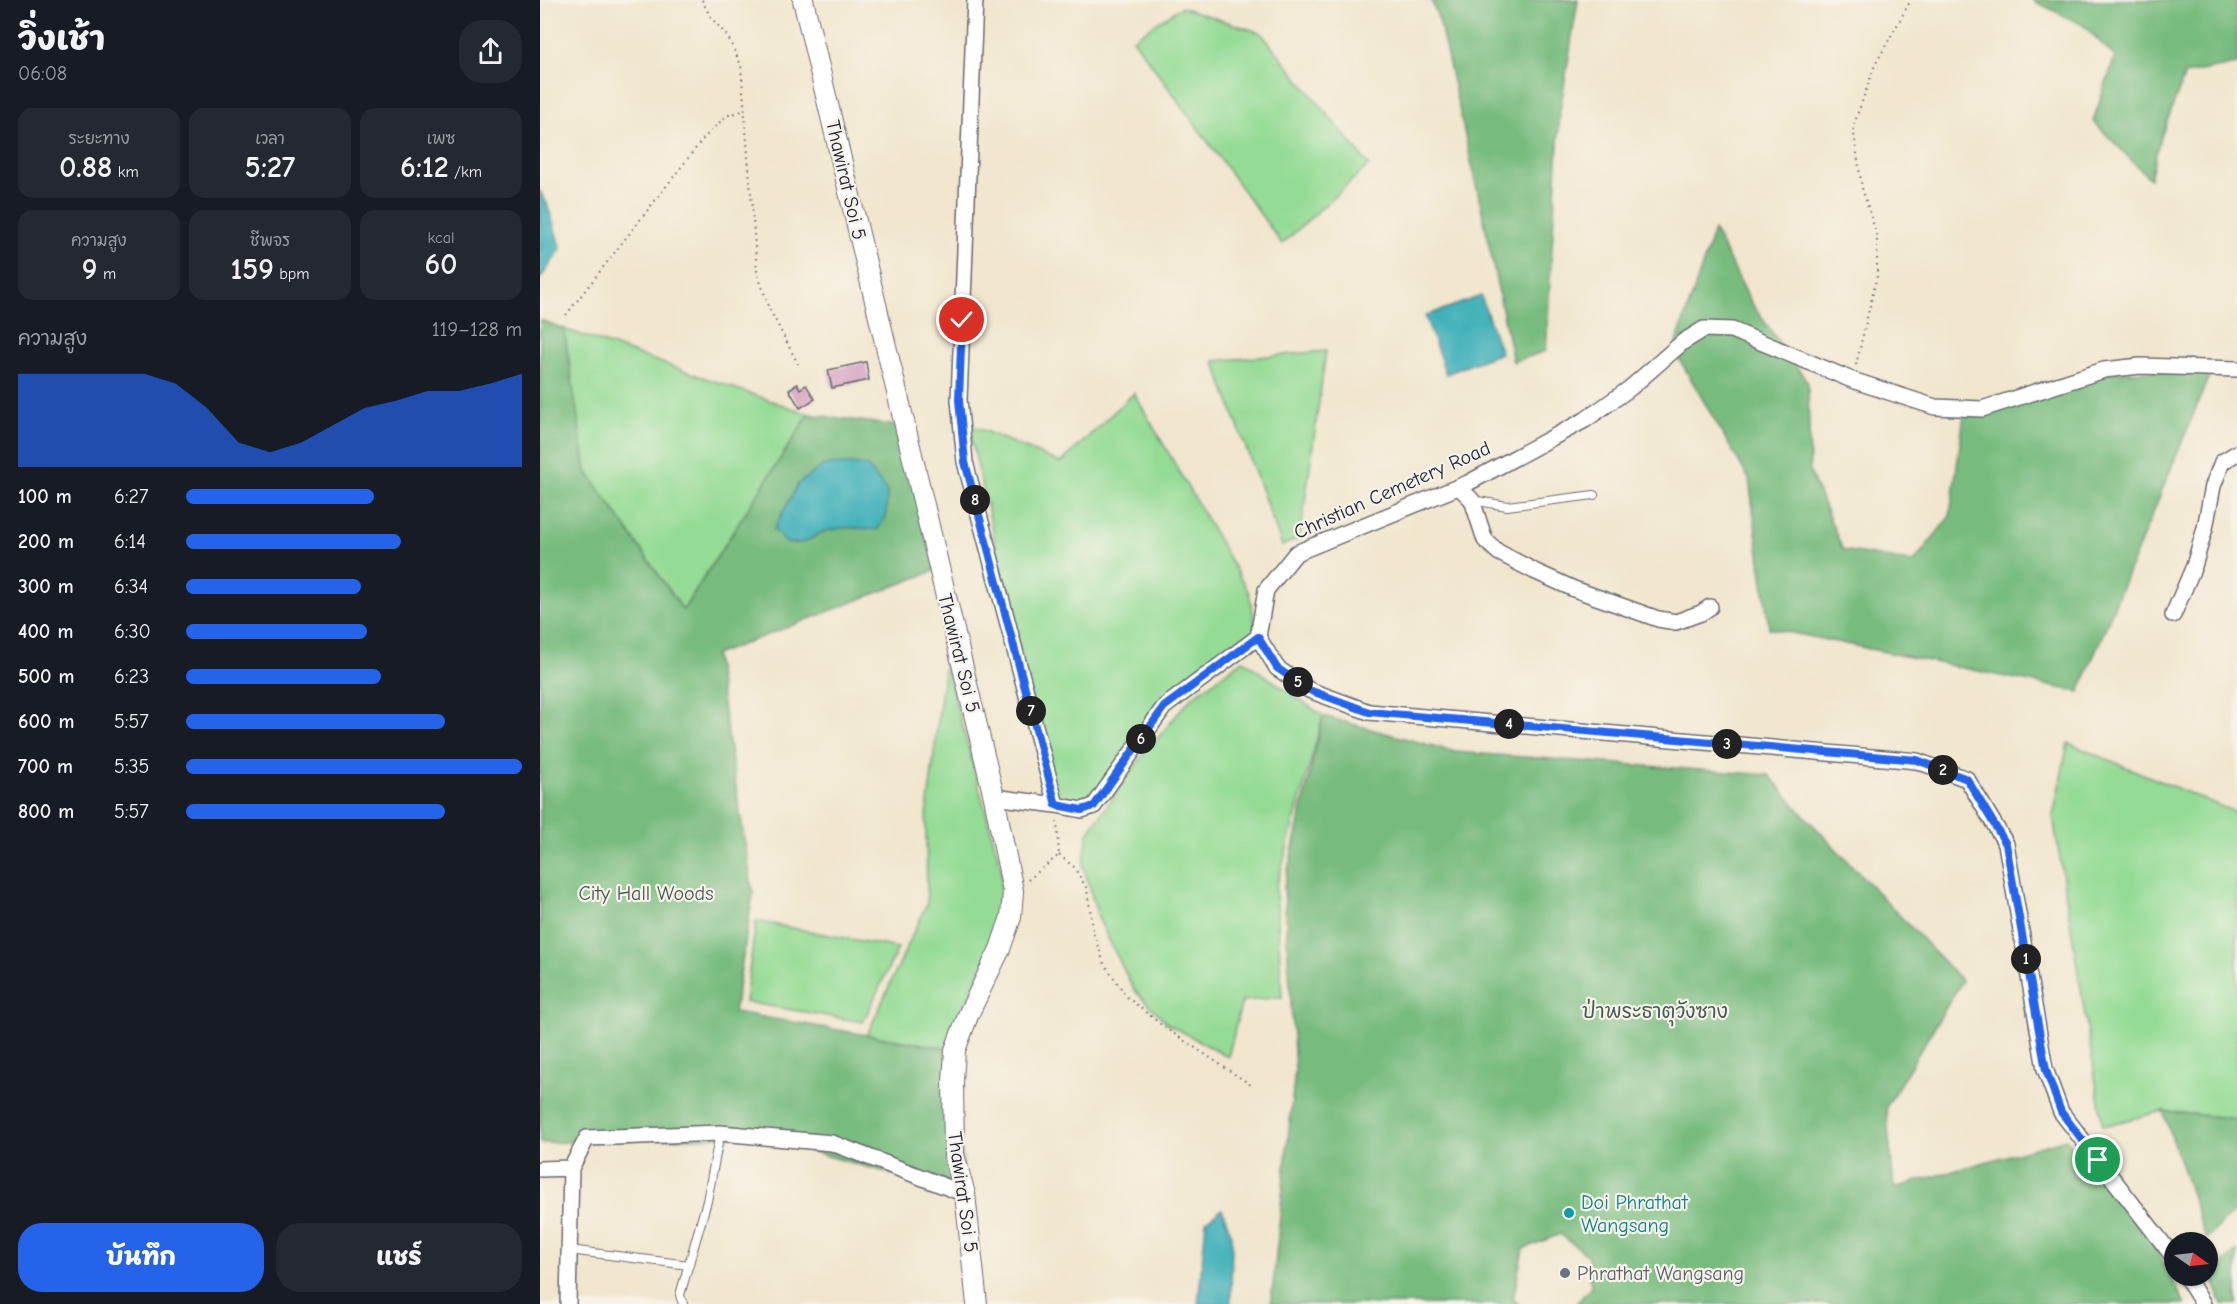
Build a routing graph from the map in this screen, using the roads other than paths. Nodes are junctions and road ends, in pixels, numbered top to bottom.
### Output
1 (803, 0) edge
2 (975, 0) edge
3 (2237, 369) edge
4 (2237, 453) edge
5 (1459, 487) junction
6 (1594, 495) dead end
7 (1472, 500) junction
8 (1710, 608) dead end
9 (2173, 615) dead end
10 (1258, 637) junction
11 (994, 797) junction
12 (1056, 805) junction
13 (720, 1132) junction
14 (571, 1168) junction
15 (540, 1169) edge
16 (965, 1194) junction
17 (2164, 1245) edge
18 (569, 1250) junction
19 (689, 1265) junction
20 (2192, 1286) edge
21 (568, 1304) edge
22 (683, 1304) edge
23 (978, 1304) edge
24 (2203, 1304) edge

1 - 11 street, Thawirat Soi 5
2 - 12 street
3 - 5 street, Christian Cemetery Road
4 - 9 street
5 - 7 street
5 - 10 street, Christian Cemetery Road
6 - 7 lane
7 - 8 street
10 - 12 street
10 - 17 street
11 - 12 street
11 - 16 street, Thawirat Soi 5
13 - 14 street
13 - 16 street
13 - 19 lane
14 - 15 street
14 - 18 street
16 - 23 street, Thawirat Soi 5
18 - 19 lane
18 - 21 street
19 - 22 lane
20 - 24 street

